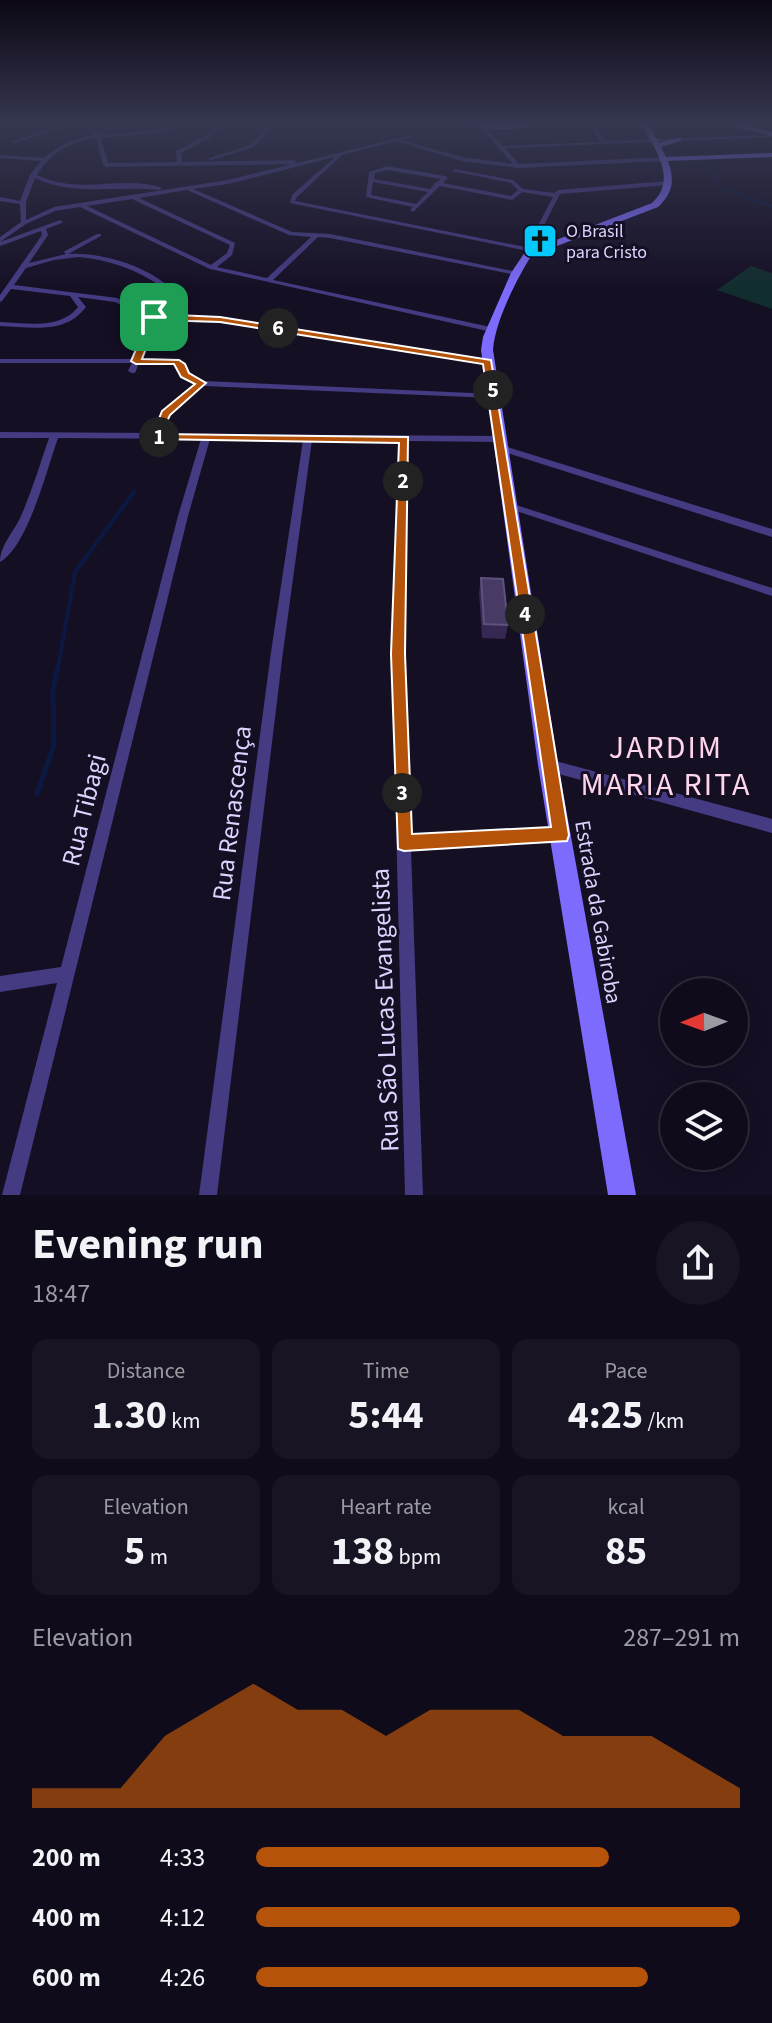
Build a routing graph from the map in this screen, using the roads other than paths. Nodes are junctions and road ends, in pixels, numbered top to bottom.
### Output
1 (31, 180) edge
2 (43, 180) edge
3 (231, 180) edge
4 (312, 180) edge
5 (372, 180) joint
6 (443, 180) edge
7 (503, 180) edge
8 (668, 180) edge
9 (668, 183) junction
10 (437, 184) junction
11 (188, 189) junction
12 (521, 190) junction
13 (172, 191) junction
14 (430, 191) junction
15 (554, 195) junction
16 (130, 196) junction
17 (0, 199) edge
18 (21, 203) junction
19 (79, 204) junction
20 (60, 222) dead end
21 (24, 223) junction
22 (43, 229) junction
23 (99, 235) dead end
24 (316, 236) junction
25 (0, 242) edge
26 (533, 250) junction
27 (59, 255) junction
28 (25, 266) junction
29 (212, 268) junction
30 (516, 273) junction
31 (269, 280) junction
32 (10, 287) junction
33 (72, 294) junction
34 (0, 300) edge
35 (154, 317) junction
36 (0, 324) edge
37 (492, 330) junction
38 (0, 361) edge
39 (136, 361) junction
40 (487, 362) junction
41 (132, 371) dead end
42 (202, 383) junction
43 (494, 396) junction
44 (0, 435) edge
45 (55, 435) junction
46 (154, 437) junction
47 (206, 439) junction
48 (308, 439) junction
49 (405, 440) junction
50 (500, 444) junction
51 (510, 506) junction
52 (772, 533) edge
53 (0, 558) edge
54 (772, 592) edge
55 (548, 765) junction
56 (772, 826) edge
57 (561, 835) junction
58 (404, 843) junction
59 (65, 974) junction
60 (0, 984) edge
61 (11, 1195) edge
62 (208, 1195) edge
63 (414, 1195) edge
64 (622, 1195) edge

1 - 18 street
2 - 13 street
3 - 11 street
4 - 26 street
5 - 14 street
5 - 14 street
6 - 10 street
7 - 12 street
8 - 9 main road
9 - 15 street
9 - 26 main road
10 - 12 street
10 - 14 street
11 - 13 street
11 - 24 street
12 - 15 street
13 - 16 street
15 - 26 street
16 - 19 street
16 - 29 street
17 - 18 street
18 - 21 street
19 - 21 street
19 - 29 street
20 - 22 street
21 - 25 street
22 - 25 street
22 - 28 street
23 - 27 street
24 - 30 street
24 - 31 street
26 - 30 main road, Estrada da Gabiroba
27 - 28 street
27 - 35 street
28 - 32 street
29 - 31 street
30 - 37 main road, Estrada da Gabiroba
31 - 37 street
32 - 33 street
32 - 34 street
33 - 35 street
33 - 36 street
35 - 39 street
35 - 40 street
37 - 40 main road, Estrada da Gabiroba
38 - 39 street
39 - 41 street
39 - 42 street
40 - 43 main road, Estrada da Gabiroba
42 - 43 street
42 - 46 street
43 - 50 main road, Estrada da Gabiroba
44 - 45 street
45 - 46 street
45 - 53 street
46 - 47 street
47 - 48 street
47 - 59 street, Rua Tibagi
48 - 49 street
48 - 62 street, Rua Renascença
49 - 50 street
49 - 58 street, Rua São Lucas Evangelista
50 - 51 main road, Estrada da Gabiroba
50 - 52 street
51 - 54 street
51 - 55 main road, Estrada da Gabiroba
55 - 56 street
55 - 57 main road, Estrada da Gabiroba
57 - 58 street
57 - 64 main road, Estrada da Gabiroba
58 - 63 street, Rua São Lucas Evangelista
59 - 60 street
59 - 61 street, Rua Tibagi

